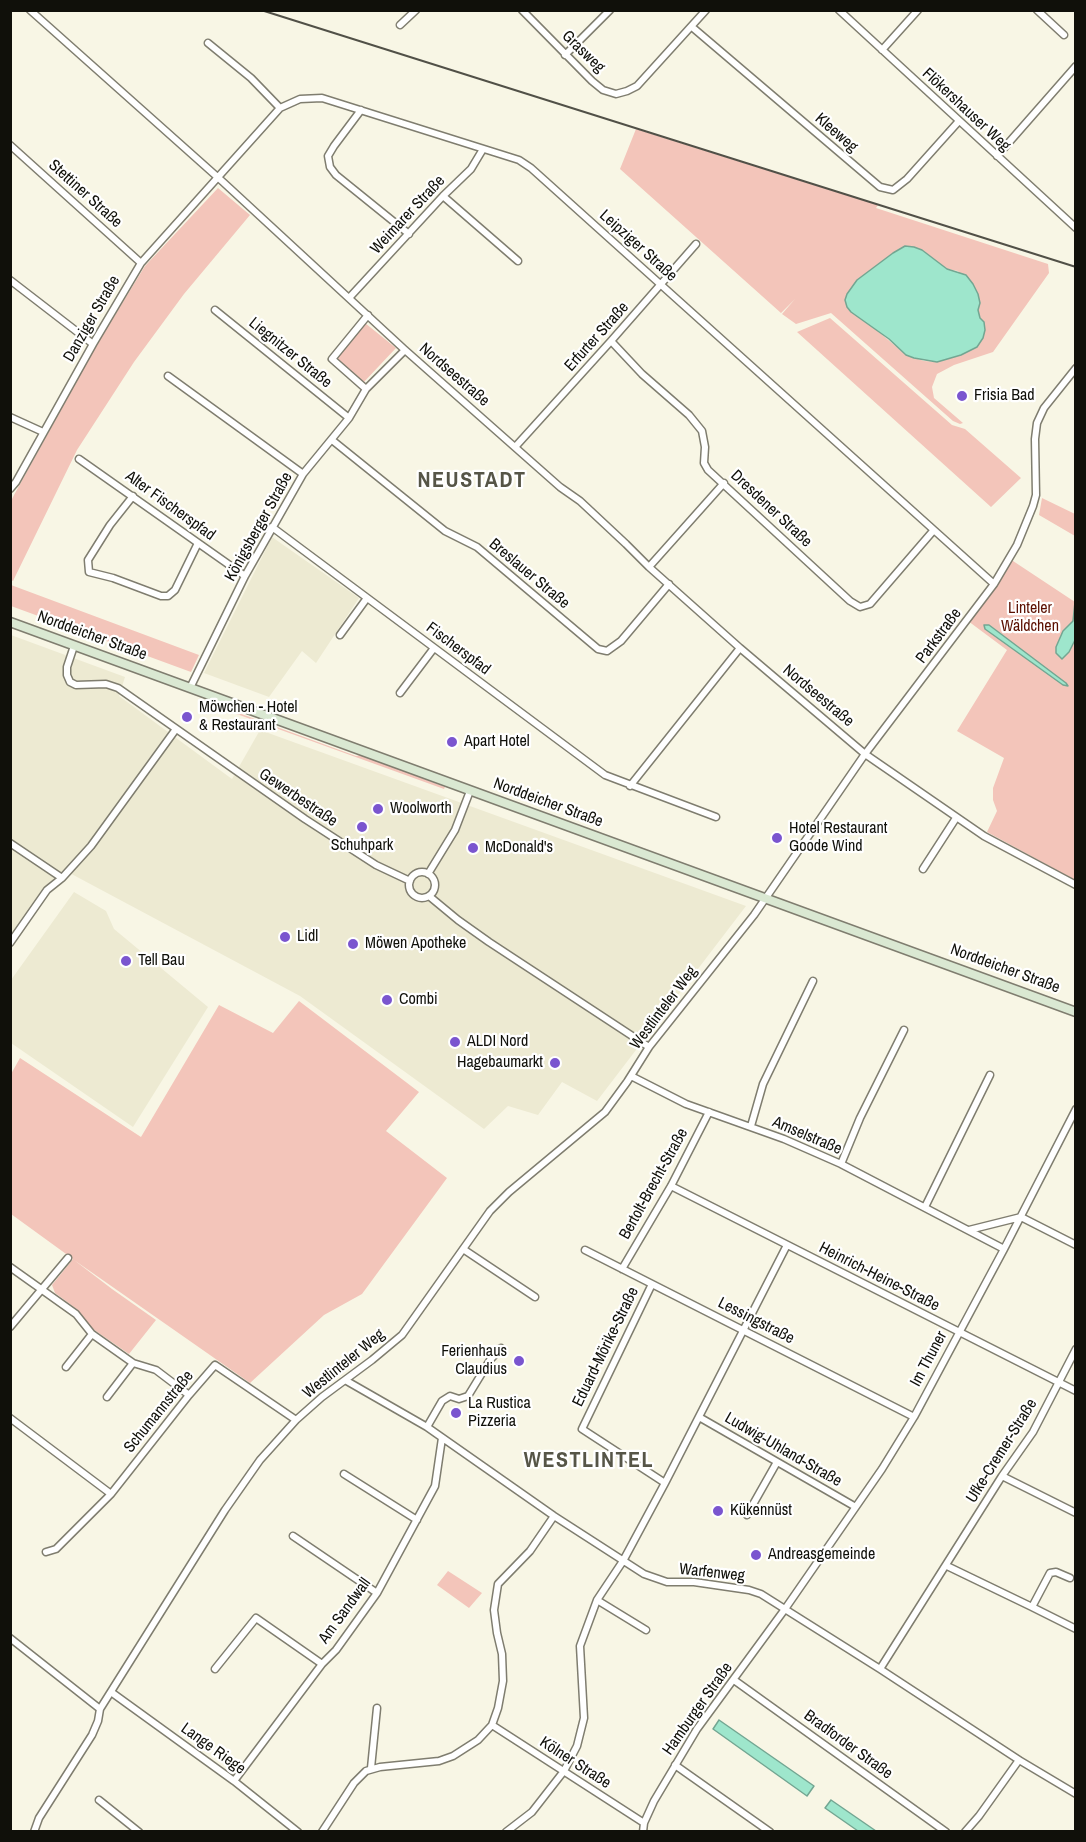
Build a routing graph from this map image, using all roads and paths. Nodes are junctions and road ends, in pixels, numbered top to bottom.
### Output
1 (30, 10) edge
2 (416, 10) edge
3 (522, 10) edge
4 (610, 10) edge
5 (706, 10) edge
6 (839, 10) edge
7 (918, 10) edge
8 (1037, 11) edge
9 (400, 25) dead end
10 (692, 27) junction
11 (1064, 35) dead end
12 (208, 43) dead end
13 (882, 50) junction
14 (565, 55) junction
15 (1076, 66) edge
16 (280, 108) junction
17 (361, 110) junction
18 (959, 121) junction
19 (10, 145) edge
20 (483, 150) junction
21 (997, 156) junction
22 (218, 178) junction
23 (443, 196) junction
24 (1076, 228) edge
25 (409, 234) junction
26 (696, 244) dead end
27 (518, 261) dead end
28 (141, 263) junction
29 (10, 280) edge
30 (661, 285) junction
31 (349, 298) junction
32 (215, 310) dead end
33 (368, 315) junction
34 (611, 341) junction
35 (93, 344) junction
36 (405, 350) junction
37 (1076, 368) edge
38 (168, 376) dead end
39 (366, 389) junction
40 (10, 417) edge
41 (349, 418) junction
42 (43, 432) junction
43 (332, 440) junction
44 (516, 447) junction
45 (79, 459) dead end
46 (303, 474) junction
47 (724, 483) junction
48 (10, 489) edge
49 (134, 496) junction
50 (272, 527) junction
51 (933, 531) junction
52 (198, 543) junction
53 (649, 567) junction
54 (245, 576) junction
55 (994, 584) junction
56 (669, 585) junction
57 (367, 598) junction
58 (10, 622) edge
59 (340, 635) dead end
60 (74, 646) junction
61 (434, 648) junction
62 (740, 648) junction
63 (190, 688) junction
64 (400, 693) dead end
65 (176, 729) junction
66 (865, 754) junction
67 (630, 786) junction
68 (470, 791) junction
69 (716, 817) dead end
70 (956, 818) junction
71 (10, 843) edge
72 (923, 869) dead end
73 (428, 874) junction
74 (62, 878) junction
75 (410, 881) junction
76 (1076, 885) edge
77 (429, 896) junction
78 (765, 898) junction
79 (10, 944) edge
80 (813, 981) dead end
81 (1076, 1012) edge
82 (904, 1030) dead end
83 (649, 1047) junction
84 (990, 1075) dead end
85 (631, 1076) junction
86 (1076, 1109) edge
87 (709, 1112) junction
88 (751, 1126) junction
89 (841, 1164) junction
90 (671, 1186) junction
91 (925, 1207) junction
92 (1021, 1216) junction
93 (969, 1230) junction
94 (787, 1245) junction
95 (1076, 1245) edge
96 (463, 1249) junction
97 (1004, 1249) junction
98 (585, 1250) dead end
99 (68, 1258) dead end
100 (10, 1267) edge
101 (622, 1269) junction
102 (652, 1284) junction
103 (42, 1289) junction
104 (534, 1297) dead end
105 (10, 1328) edge
106 (744, 1329) junction
107 (959, 1332) junction
108 (92, 1334) junction
109 (501, 1348) dead end
110 (1076, 1349) edge
111 (133, 1364) junction
112 (66, 1367) dead end
113 (345, 1380) junction
114 (1059, 1383) junction
115 (1076, 1391) edge
116 (189, 1395) junction
117 (107, 1397) dead end
118 (699, 1417) junction
119 (914, 1417) junction
120 (10, 1418) edge
121 (296, 1420) junction
122 (427, 1427) junction
123 (442, 1438) junction
124 (777, 1462) junction
125 (344, 1474) dead end
126 (1002, 1476) junction
127 (665, 1483) junction
128 (111, 1494) junction
129 (854, 1506) junction
130 (1076, 1513) edge
131 (747, 1515) dead end
132 (554, 1516) junction
133 (417, 1520) junction
134 (293, 1536) dead end
135 (46, 1552) dead end
136 (623, 1561) junction
137 (947, 1566) junction
138 (1070, 1578) dead end
139 (377, 1593) junction
140 (597, 1600) junction
141 (1032, 1607) junction
142 (785, 1609) junction
143 (1076, 1629) edge
144 (646, 1630) dead end
145 (10, 1638) edge
146 (322, 1664) junction
147 (215, 1669) dead end
148 (880, 1669) junction
149 (734, 1680) junction
150 (111, 1692) junction
151 (377, 1708) dead end
152 (100, 1709) junction
153 (492, 1725) junction
154 (1019, 1760) junction
155 (675, 1765) junction
156 (371, 1768) junction
157 (564, 1771) junction
158 (234, 1781) junction
159 (1076, 1794) edge
160 (99, 1800) dead end
161 (644, 1823) junction
162 (34, 1832) edge
163 (139, 1832) edge
164 (298, 1832) edge
165 (322, 1832) edge
166 (506, 1832) edge
167 (644, 1832) edge
168 (770, 1832) edge
169 (946, 1832) edge
170 (965, 1832) edge

1 - 22 street, Nordseestraße
2 - 9 street
3 - 14 street, Grasweg
4 - 14 street
5 - 10 street, Grasweg
6 - 13 street, Flökershauser Weg
7 - 13 street
8 - 11 street
10 - 14 street, Grasweg
10 - 18 street, Kleeweg
12 - 16 street
13 - 18 street, Flökershauser Weg
15 - 21 street
16 - 17 street, Leipziger Straße
16 - 22 street
17 - 20 street, Leipziger Straße
17 - 25 street
18 - 21 street, Flökershauser Weg
19 - 28 street, Stettiner Straße
20 - 23 street, Weimarer Straße
20 - 30 street, Leipziger Straße
21 - 24 street, Flökershauser Weg
22 - 28 street, Danziger Straße
22 - 31 street, Nordseestraße
23 - 25 street, Weimarer Straße
23 - 27 street
25 - 31 street, Weimarer Straße
26 - 30 street, Erfurter Straße
28 - 35 street, Danziger Straße
29 - 35 street
30 - 34 street, Erfurter Straße
30 - 51 street, Leipziger Straße
31 - 33 street, Nordseestraße
32 - 41 street, Liegnitzer Straße
33 - 36 street, Nordseestraße
33 - 39 street
34 - 44 street, Erfurter Straße
34 - 47 street, Dresdener Straße
35 - 42 street, Danziger Straße
36 - 39 street, Königsberger Straße
36 - 44 street, Nordseestraße
37 - 55 street, Parkstraße
38 - 46 street
39 - 41 street, Königsberger Straße
40 - 42 street
41 - 43 street, Königsberger Straße
42 - 48 street, Danziger Straße
43 - 46 street, Königsberger Straße
43 - 56 street, Breslauer Straße
44 - 53 street, Nordseestraße
45 - 49 street, Alter Fischerspfad
46 - 50 street, Königsberger Straße
47 - 51 street, Dresdener Straße
47 - 53 street
49 - 52 street, Alter Fischerspfad
49 - 52 street
50 - 54 street, Königsberger Straße
50 - 57 street, Fischerspfad
51 - 55 street, Leipziger Straße
52 - 54 street, Alter Fischerspfad
53 - 56 street, Nordseestraße
54 - 63 street, Königsberger Straße
55 - 66 street, Parkstraße
56 - 62 street, Nordseestraße
57 - 59 street
57 - 61 street, Fischerspfad
58 - 60 main road, Norddeicher Straße
60 - 63 main road, Norddeicher Straße
60 - 65 street, Gewerbestraße
61 - 64 street
61 - 67 street, Fischerspfad
62 - 66 street, Nordseestraße
62 - 67 street
63 - 68 main road, Norddeicher Straße
65 - 74 street
65 - 75 street, Gewerbestraße
66 - 70 street, Nordseestraße
66 - 78 street, Parkstraße
67 - 69 street, Fischerspfad
68 - 73 street
68 - 78 main road, Norddeicher Straße
70 - 72 street
70 - 76 street, Nordseestraße
71 - 74 street
73 - 75 street
73 - 77 street
74 - 79 street
75 - 77 street, Gewerbestraße
77 - 83 street, Gewerbestraße
78 - 81 main road, Norddeicher Straße
78 - 83 street, Westlinteler Weg
80 - 88 street
82 - 89 street
83 - 85 street, Westlinteler Weg
84 - 91 street
85 - 87 street, Amselstraße
85 - 96 street, Westlinteler Weg
86 - 92 street, Im Thuner
87 - 88 street, Amselstraße
87 - 90 street, Bertolt-Brecht-Straße
88 - 89 street, Amselstraße
89 - 91 street, Amselstraße
90 - 94 street, Heinrich-Heine-Straße
90 - 101 street, Bertolt-Brecht-Straße
91 - 93 street, Amselstraße
92 - 93 street
92 - 95 street
92 - 97 street, Im Thuner
93 - 97 street, Amselstraße
94 - 106 street
94 - 107 street, Heinrich-Heine-Straße
96 - 104 street
96 - 113 street, Westlinteler Weg
97 - 107 street, Im Thuner
98 - 101 street, Lessingstraße
99 - 103 street
100 - 103 street
101 - 102 street, Lessingstraße
102 - 106 street, Lessingstraße
102 - 127 street, Eduard-Mörike-Straße
103 - 105 street
103 - 108 street
106 - 118 street
106 - 119 street, Lessingstraße
107 - 114 street, Heinrich-Heine-Straße
107 - 119 street, Im Thuner
108 - 111 street
108 - 112 street
109 - 122 street
110 - 114 street, Ufke-Cremer-Straße
111 - 116 street
111 - 117 street
113 - 121 street, Westlinteler Weg
113 - 122 street, Warfenweg
114 - 115 street, Heinrich-Heine-Straße
114 - 126 street, Ufke-Cremer-Straße
116 - 121 street, Schumannstraße
116 - 128 street, Schumannstraße
118 - 124 street, Ludwig-Uhland-Straße
118 - 127 street
119 - 129 street, Im Thuner
120 - 128 street
121 - 150 street, Westlinteler Weg
122 - 123 street, Warfenweg
123 - 132 street, Warfenweg
123 - 133 street, Am Sandwall
124 - 129 street, Ludwig-Uhland-Straße
124 - 131 street
125 - 133 street
126 - 130 street
126 - 137 street, Ufke-Cremer-Straße
127 - 136 street
128 - 135 street, Schumannstraße
129 - 142 street, Im Thuner
132 - 136 street, Warfenweg
132 - 153 street
133 - 139 street, Am Sandwall
134 - 139 street
136 - 140 street
136 - 142 street, Warfenweg
137 - 141 street
137 - 148 street, Ufke-Cremer-Straße
138 - 141 street
139 - 146 street, Am Sandwall
140 - 144 street
140 - 157 street
141 - 143 street
142 - 148 street, Warfenweg
142 - 149 street, Hamburger Straße
145 - 152 street
146 - 147 street
146 - 158 street, Am Sandwall
148 - 154 street, Warfenweg
149 - 155 street, Hamburger Straße
149 - 169 street, Bradforder Straße
150 - 152 street, Westlinteler Weg
150 - 158 street, Lange Riege
151 - 156 street
152 - 162 street, Westlinteler Weg
153 - 156 street
153 - 157 street, Kölner Straße
154 - 159 street, Warfenweg
154 - 170 street
155 - 161 street, Hamburger Straße
155 - 168 street
156 - 165 street
157 - 161 street, Kölner Straße
157 - 166 street
158 - 164 street, Lange Riege
160 - 163 street
161 - 167 street, Hamburger Straße

